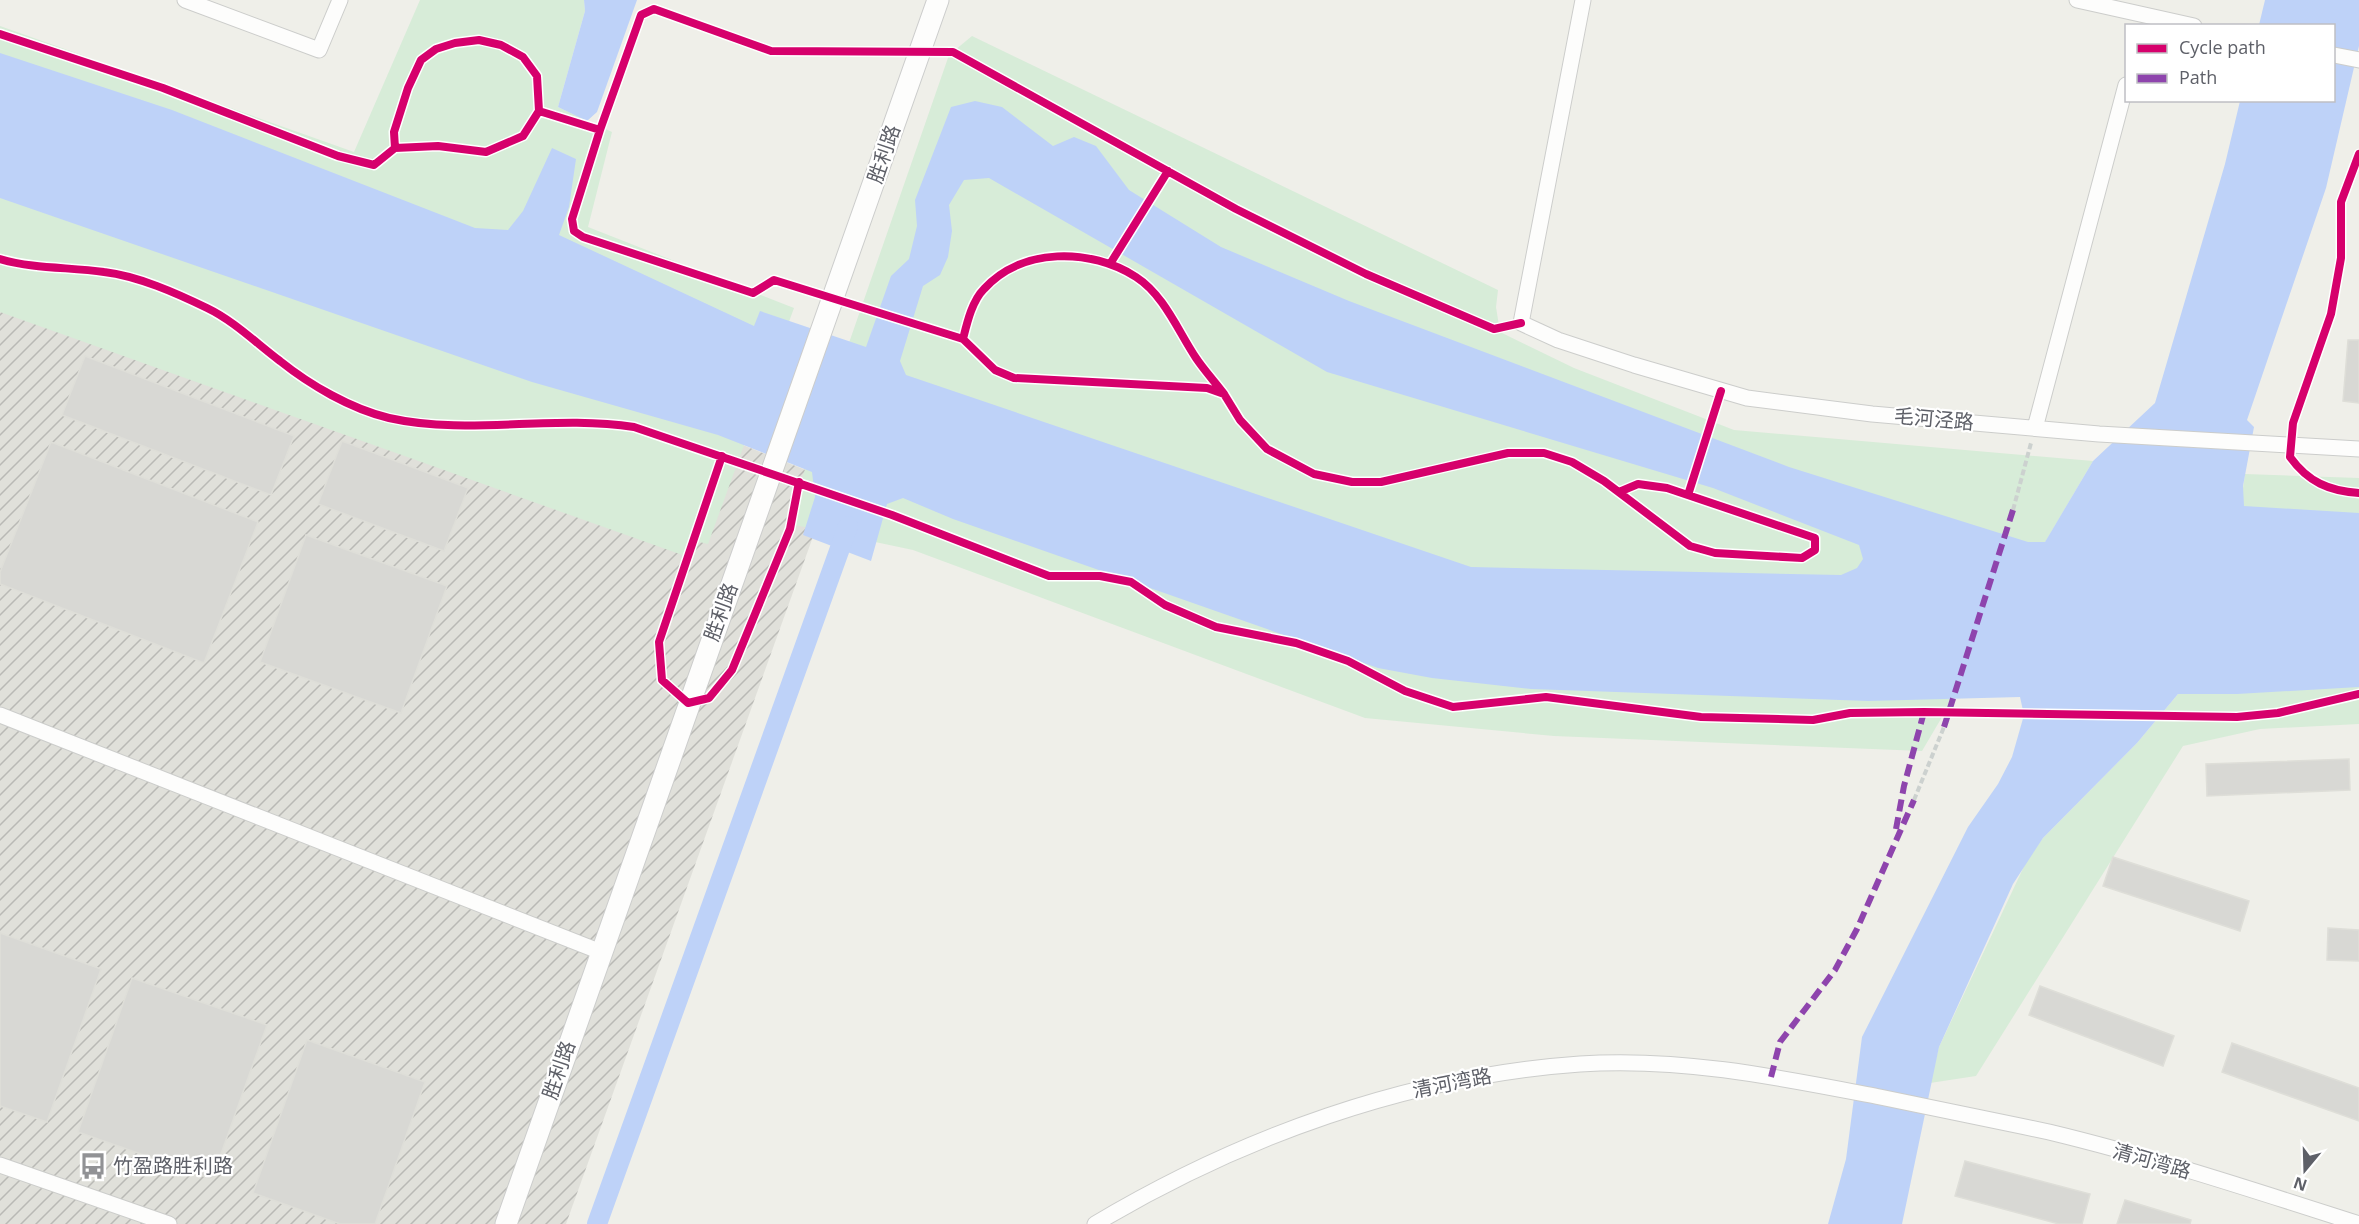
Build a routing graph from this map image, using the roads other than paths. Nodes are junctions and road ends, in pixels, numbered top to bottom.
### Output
1 (185, 0) edge
2 (340, 0) edge
3 (938, 0) edge
4 (1583, 0) edge
5 (2077, 0) edge
6 (2144, 21) edge
7 (2188, 24) edge
8 (2335, 55) edge
9 (2359, 60) edge
10 (2125, 92) edge
11 (2035, 428) junction
12 (2359, 449) edge
13 (0, 715) edge
14 (601, 952) junction
15 (0, 1165) edge
16 (169, 1224) edge
17 (506, 1224) edge
18 (1095, 1224) edge
19 (2359, 1224) edge

1 - 2 street
3 - 14 main road, 胜利路
4 - 11 street, 毛河泾路
5 - 6 street
6 - 7 street
8 - 9 street
10 - 11 street
11 - 12 street, 毛河泾路
13 - 14 street
14 - 17 main road, 胜利路
15 - 16 street
18 - 19 street, 清河湾路

